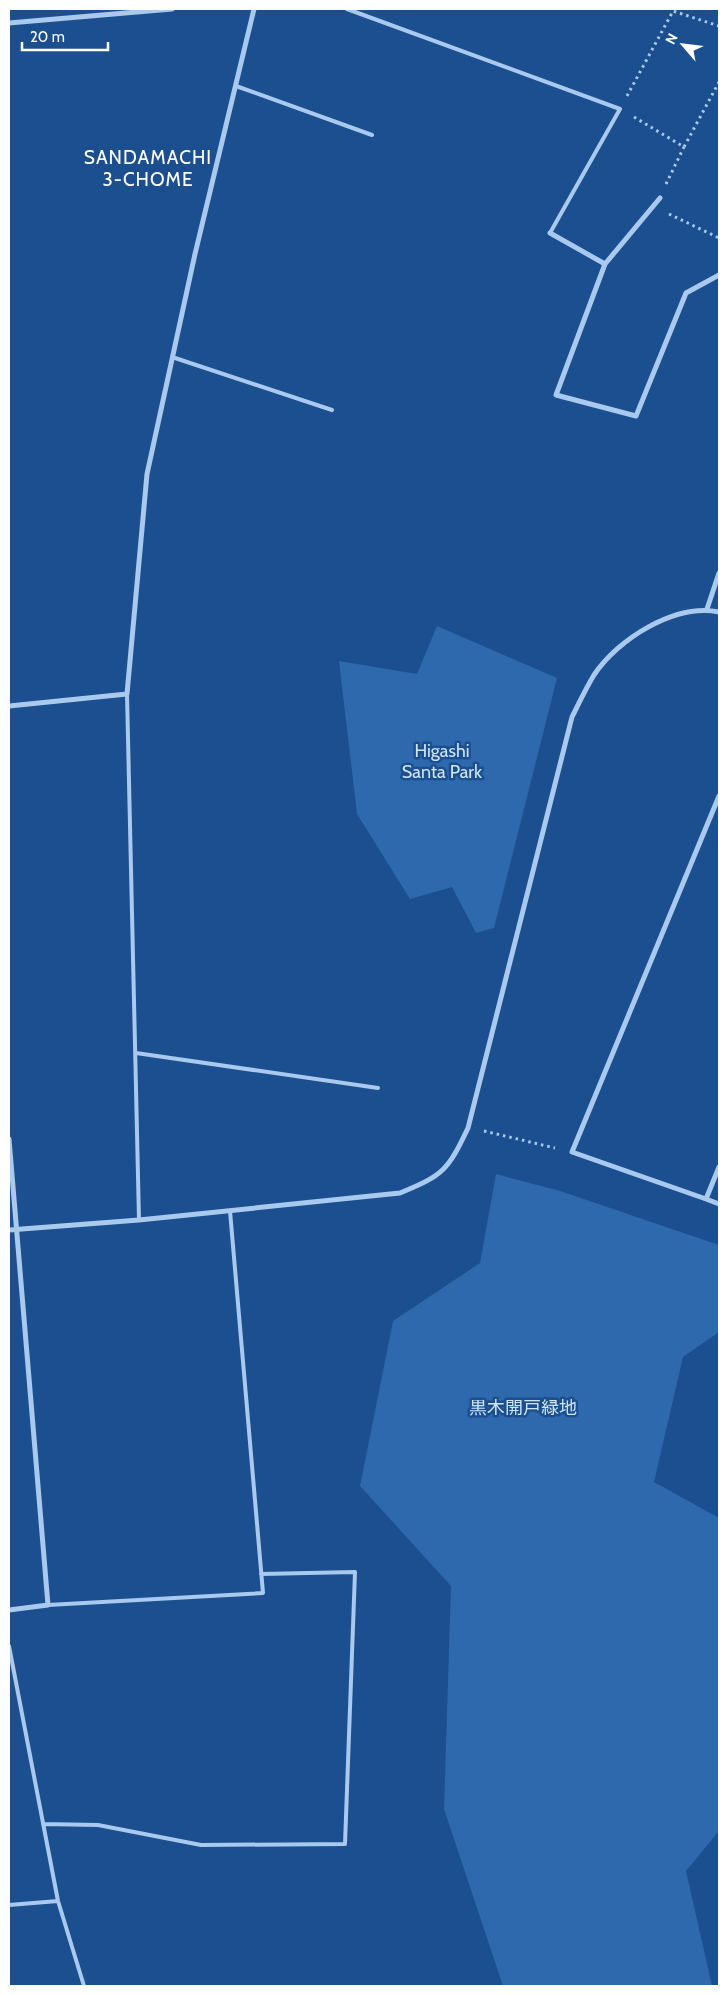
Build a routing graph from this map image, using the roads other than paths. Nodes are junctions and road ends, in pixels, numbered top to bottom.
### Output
1 (172, 9) edge
2 (254, 9) edge
3 (347, 9) edge
4 (9, 23) edge
5 (236, 86) junction
6 (372, 135) dead end
7 (660, 198) road end
8 (550, 233) joint
9 (605, 264) junction
10 (719, 275) edge
11 (172, 357) junction
12 (332, 410) dead end
13 (719, 573) edge
14 (707, 609) junction
15 (719, 612) edge
16 (127, 694) junction
17 (9, 706) edge
18 (719, 796) edge
19 (136, 1053) junction
20 (378, 1088) dead end
21 (9, 1139) edge
22 (719, 1168) edge
23 (706, 1199) junction
24 (719, 1204) edge
25 (230, 1211) junction
26 (139, 1220) junction
27 (16, 1229) junction
28 (9, 1230) edge
29 (261, 1574) junction
30 (48, 1605) junction
31 (9, 1610) edge
32 (9, 1646) edge
33 (42, 1824) junction
34 (58, 1901) junction
35 (9, 1905) edge
36 (84, 1986) edge

1 - 4 street
2 - 5 street
3 - 8 lane
5 - 6 lane
5 - 11 street
7 - 9 street
8 - 9 street
9 - 10 street
11 - 12 lane
11 - 16 street
13 - 14 street
14 - 15 street
14 - 25 street
16 - 17 street
16 - 19 lane
18 - 23 street
19 - 20 lane
19 - 26 lane
21 - 27 street
22 - 23 street
23 - 24 street
25 - 26 street
25 - 29 lane
26 - 27 street
27 - 28 street
27 - 30 street
29 - 30 lane
29 - 33 lane
30 - 31 street
32 - 33 lane
33 - 34 lane
34 - 35 lane
34 - 36 lane

